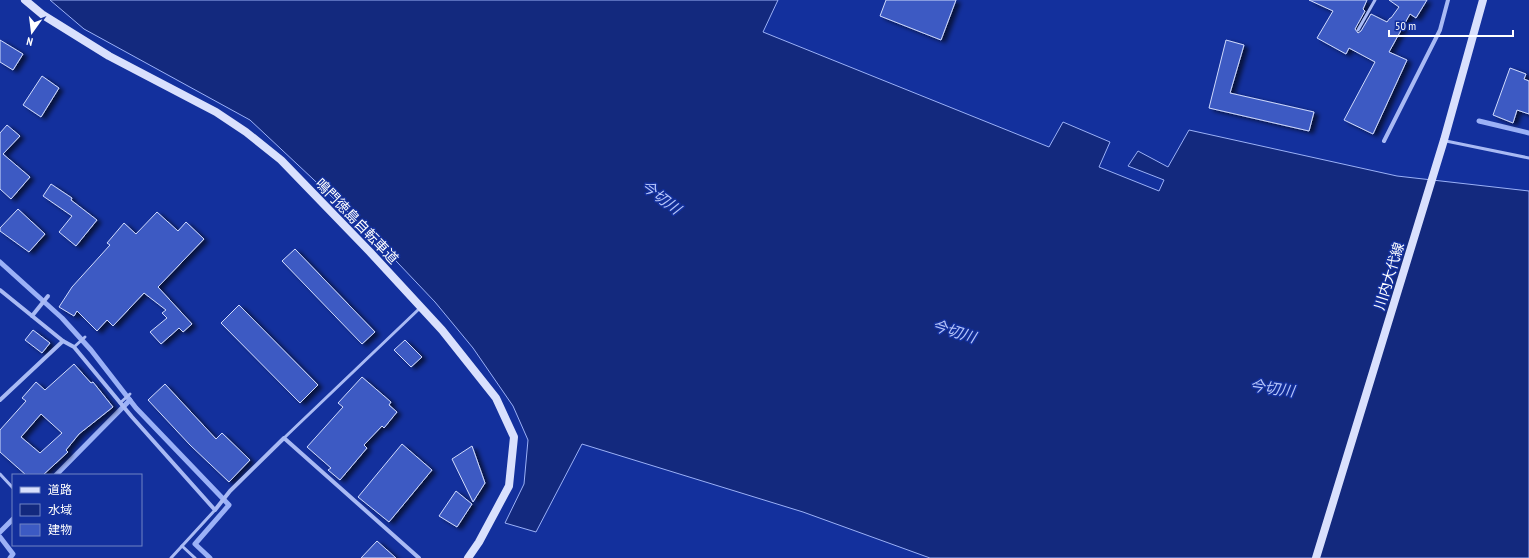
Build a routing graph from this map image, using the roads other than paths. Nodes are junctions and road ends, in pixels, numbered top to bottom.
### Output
1 (25, 0) edge
2 (1375, 0) edge
3 (1448, 0) edge
4 (1483, 0) edge
5 (1358, 30) dead end
6 (1444, 140) junction
7 (1384, 141) dead end
8 (1529, 158) edge
9 (0, 290) edge
10 (48, 296) dead end
11 (421, 307) junction
12 (32, 316) junction
13 (85, 336) dead end
14 (63, 341) junction
15 (74, 347) junction
16 (130, 394) dead end
17 (0, 400) edge
18 (120, 403) junction
19 (284, 438) junction
20 (0, 474) edge
21 (12, 487) edge
22 (215, 510) junction
23 (182, 546) junction
24 (171, 558) edge
25 (195, 558) edge
26 (418, 558) edge
27 (468, 558) edge
28 (1316, 558) edge

1 - 11 main road, 鳴門徳島自転車道
2 - 5 lane
3 - 7 street
4 - 6 main road, 川内大代線
6 - 8 lane
6 - 28 main road, 川内大代線
9 - 12 street
10 - 12 street
11 - 19 lane
11 - 27 main road, 鳴門徳島自転車道
12 - 14 street
13 - 15 lane
14 - 15 street
14 - 17 street
15 - 18 street
16 - 18 lane
18 - 22 street
19 - 22 street
19 - 26 street
20 - 21 lane
22 - 23 lane
23 - 24 lane
23 - 25 lane

